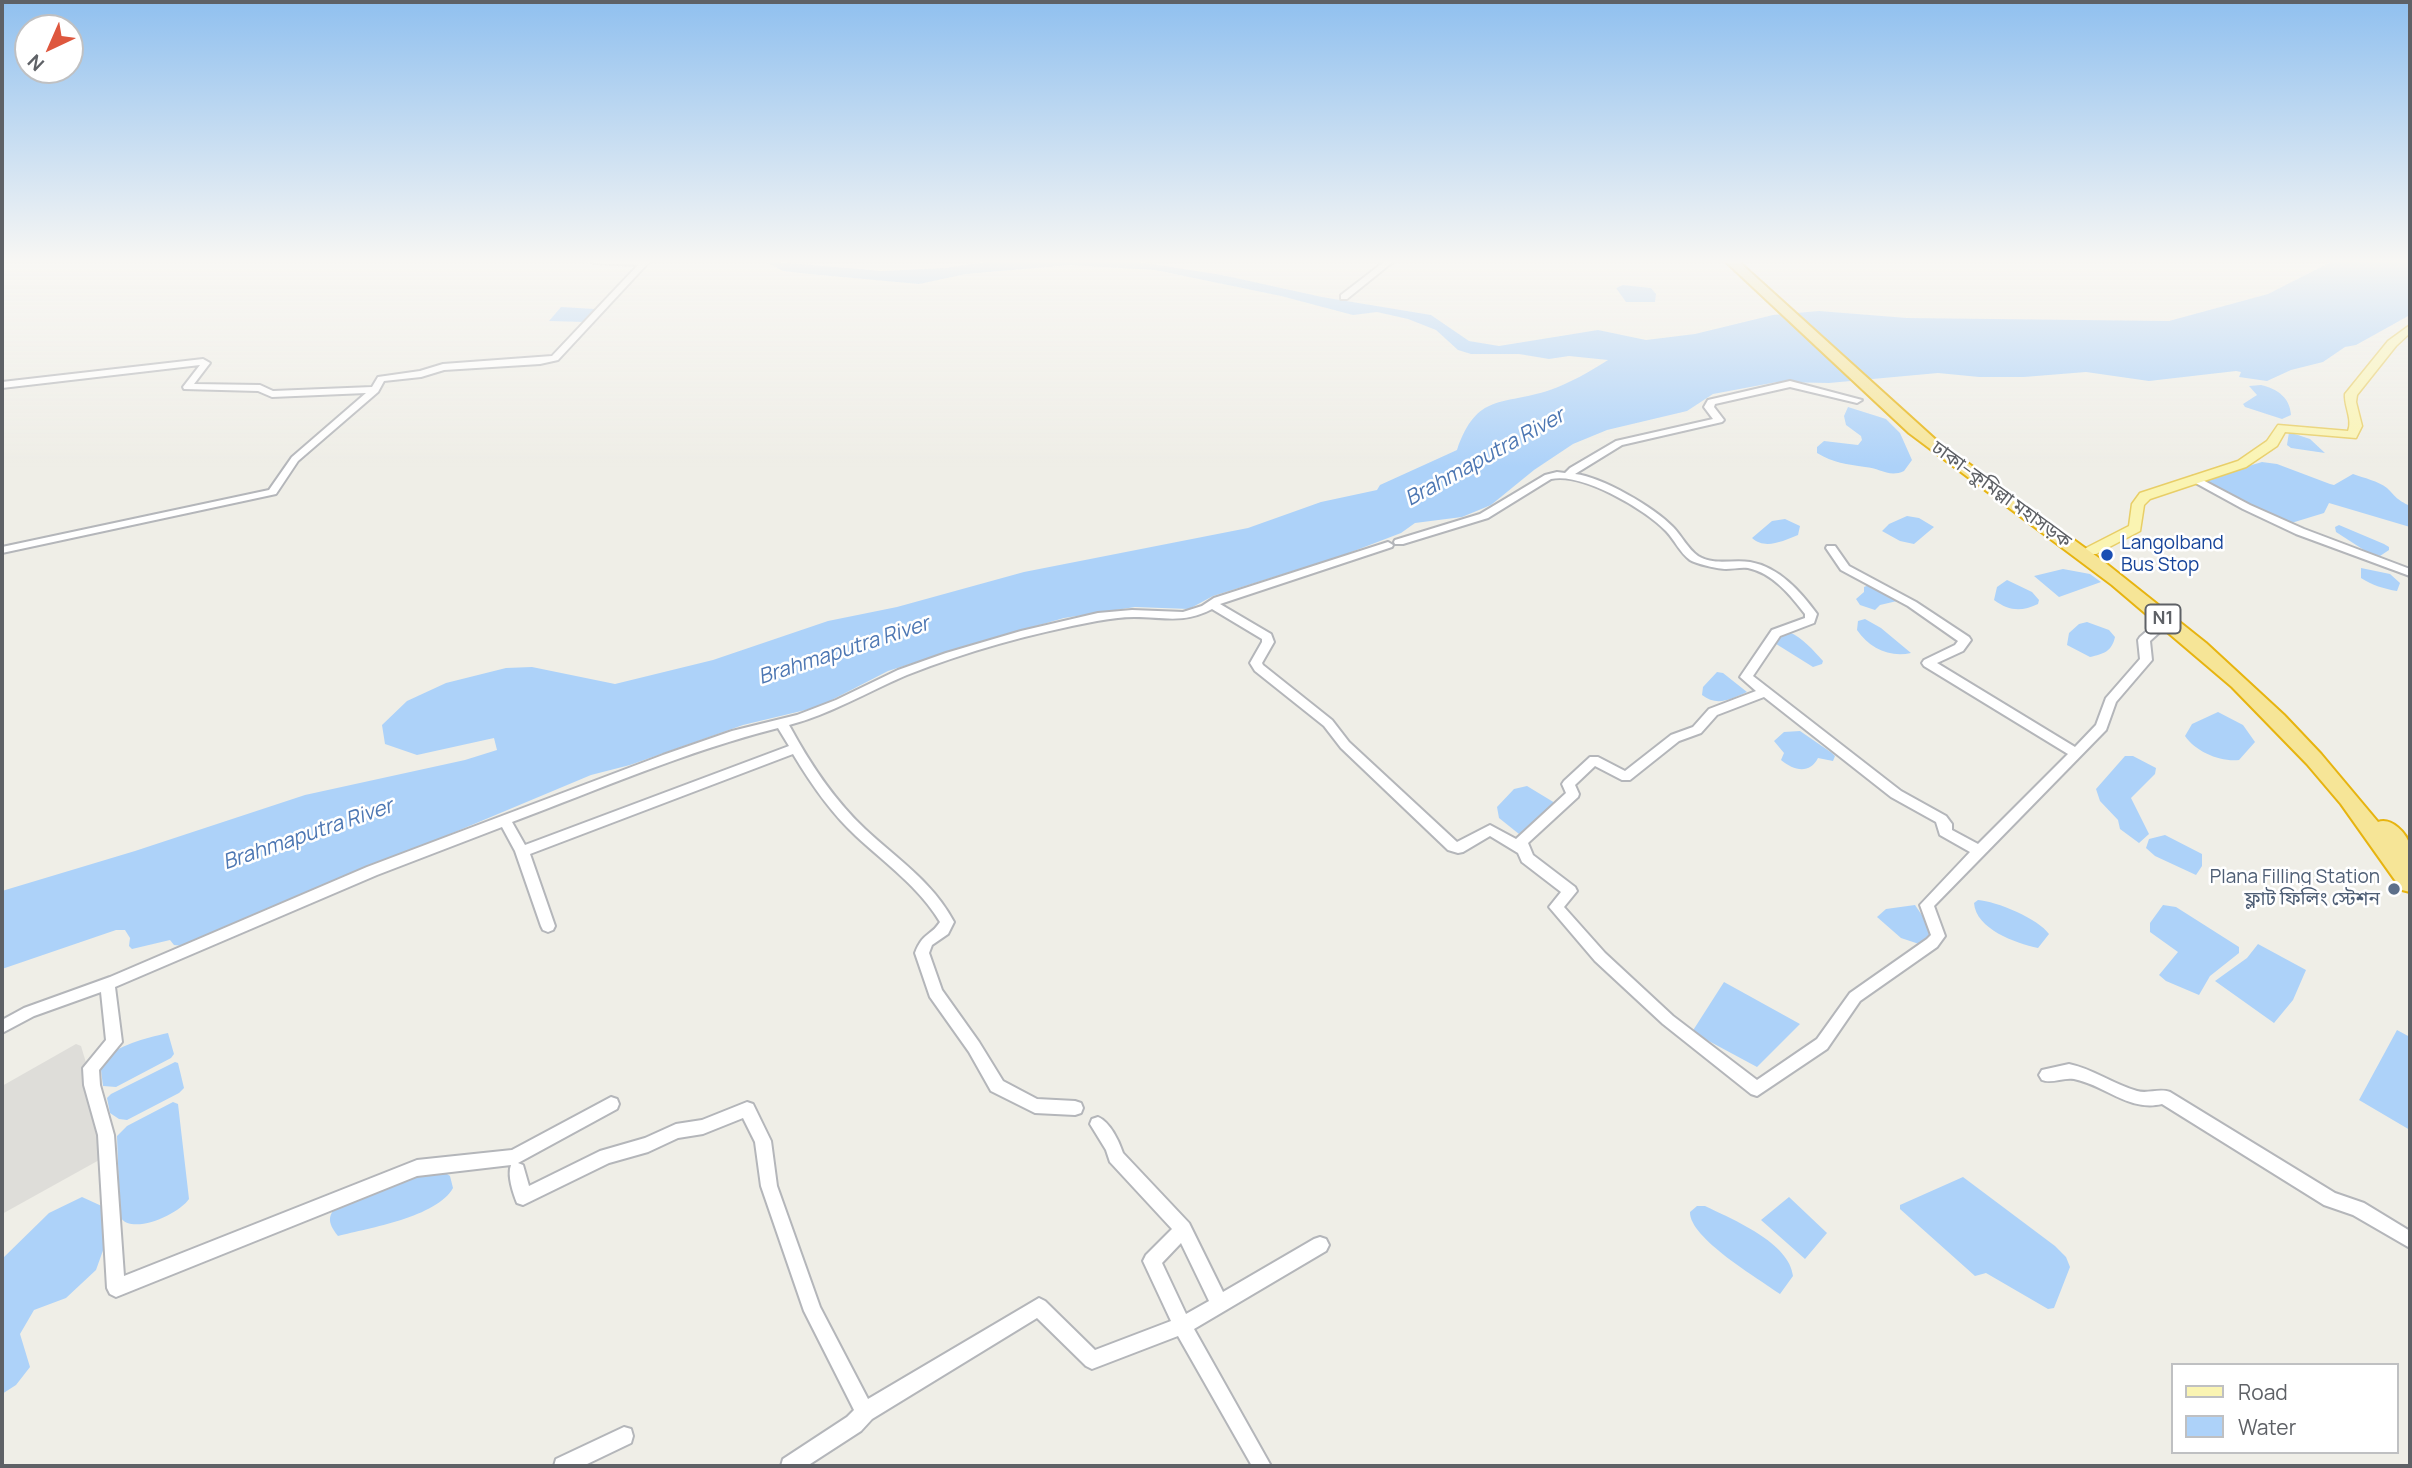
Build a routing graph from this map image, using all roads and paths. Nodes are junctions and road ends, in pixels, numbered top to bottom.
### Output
1 (583, 330) edge
2 (1806, 330) edge
3 (2408, 330) edge
4 (379, 367) dead end
5 (381, 379) junction
6 (2, 384) edge
7 (374, 390) junction
8 (1879, 395) junction
9 (1857, 400) dead end
10 (1568, 476) junction
11 (2195, 479) junction
12 (1830, 548) dead end
13 (2, 550) edge
14 (2091, 551) junction
15 (2410, 573) edge
16 (1212, 604) junction
17 (2166, 621) junction
18 (1766, 692) junction
19 (782, 724) junction
20 (797, 748) junction
21 (2077, 754) junction
22 (505, 821) junction
23 (1522, 849) junction
24 (522, 851) junction
25 (1981, 852) junction
26 (2410, 859) edge
27 (2410, 884) edge
28 (548, 926) dead end
29 (107, 983) junction
30 (2, 1027) edge
31 (2047, 1075) dead end
32 (611, 1104) dead end
33 (1074, 1108) dead end
34 (1098, 1124) dead end
35 (517, 1170) dead end
36 (1182, 1229) junction
37 (2410, 1240) edge
38 (1320, 1245) dead end
39 (1220, 1305) junction
40 (1182, 1326) junction
41 (865, 1412) junction
42 (624, 1436) dead end
43 (563, 1466) edge
44 (790, 1466) edge
45 (1262, 1466) edge

1 - 5 street
2 - 8 highway, ঢাকা–কুমিল্লা মহাসড়ক / N1
3 - 11 main road
4 - 5 street
5 - 7 street
6 - 7 street
7 - 13 street
8 - 14 highway, ঢাকা–কুমিল্লা মহাসড়ক / N1
8 - 17 highway, ঢাকা–কুমিল্লা মহাসড়ক / N1
9 - 10 street
10 - 16 street
10 - 18 street
11 - 14 main road
11 - 15 street
12 - 21 street
14 - 26 highway, ঢাকা–কুমিল্লা মহাসড়ক / N1
16 - 19 street
16 - 23 street
17 - 21 street
17 - 27 highway, ঢাকা–কুমিল্লা মহাসড়ক / N1
18 - 23 street
18 - 25 street
19 - 20 street
19 - 22 street
20 - 24 street
20 - 33 street
21 - 25 street
22 - 24 street
22 - 29 street
23 - 25 street
24 - 28 street
29 - 30 street
29 - 32 street
31 - 37 street
34 - 36 street
35 - 41 street
36 - 39 street
36 - 40 street
38 - 39 street
39 - 40 street
40 - 41 street
40 - 45 street
41 - 44 street
42 - 43 street

